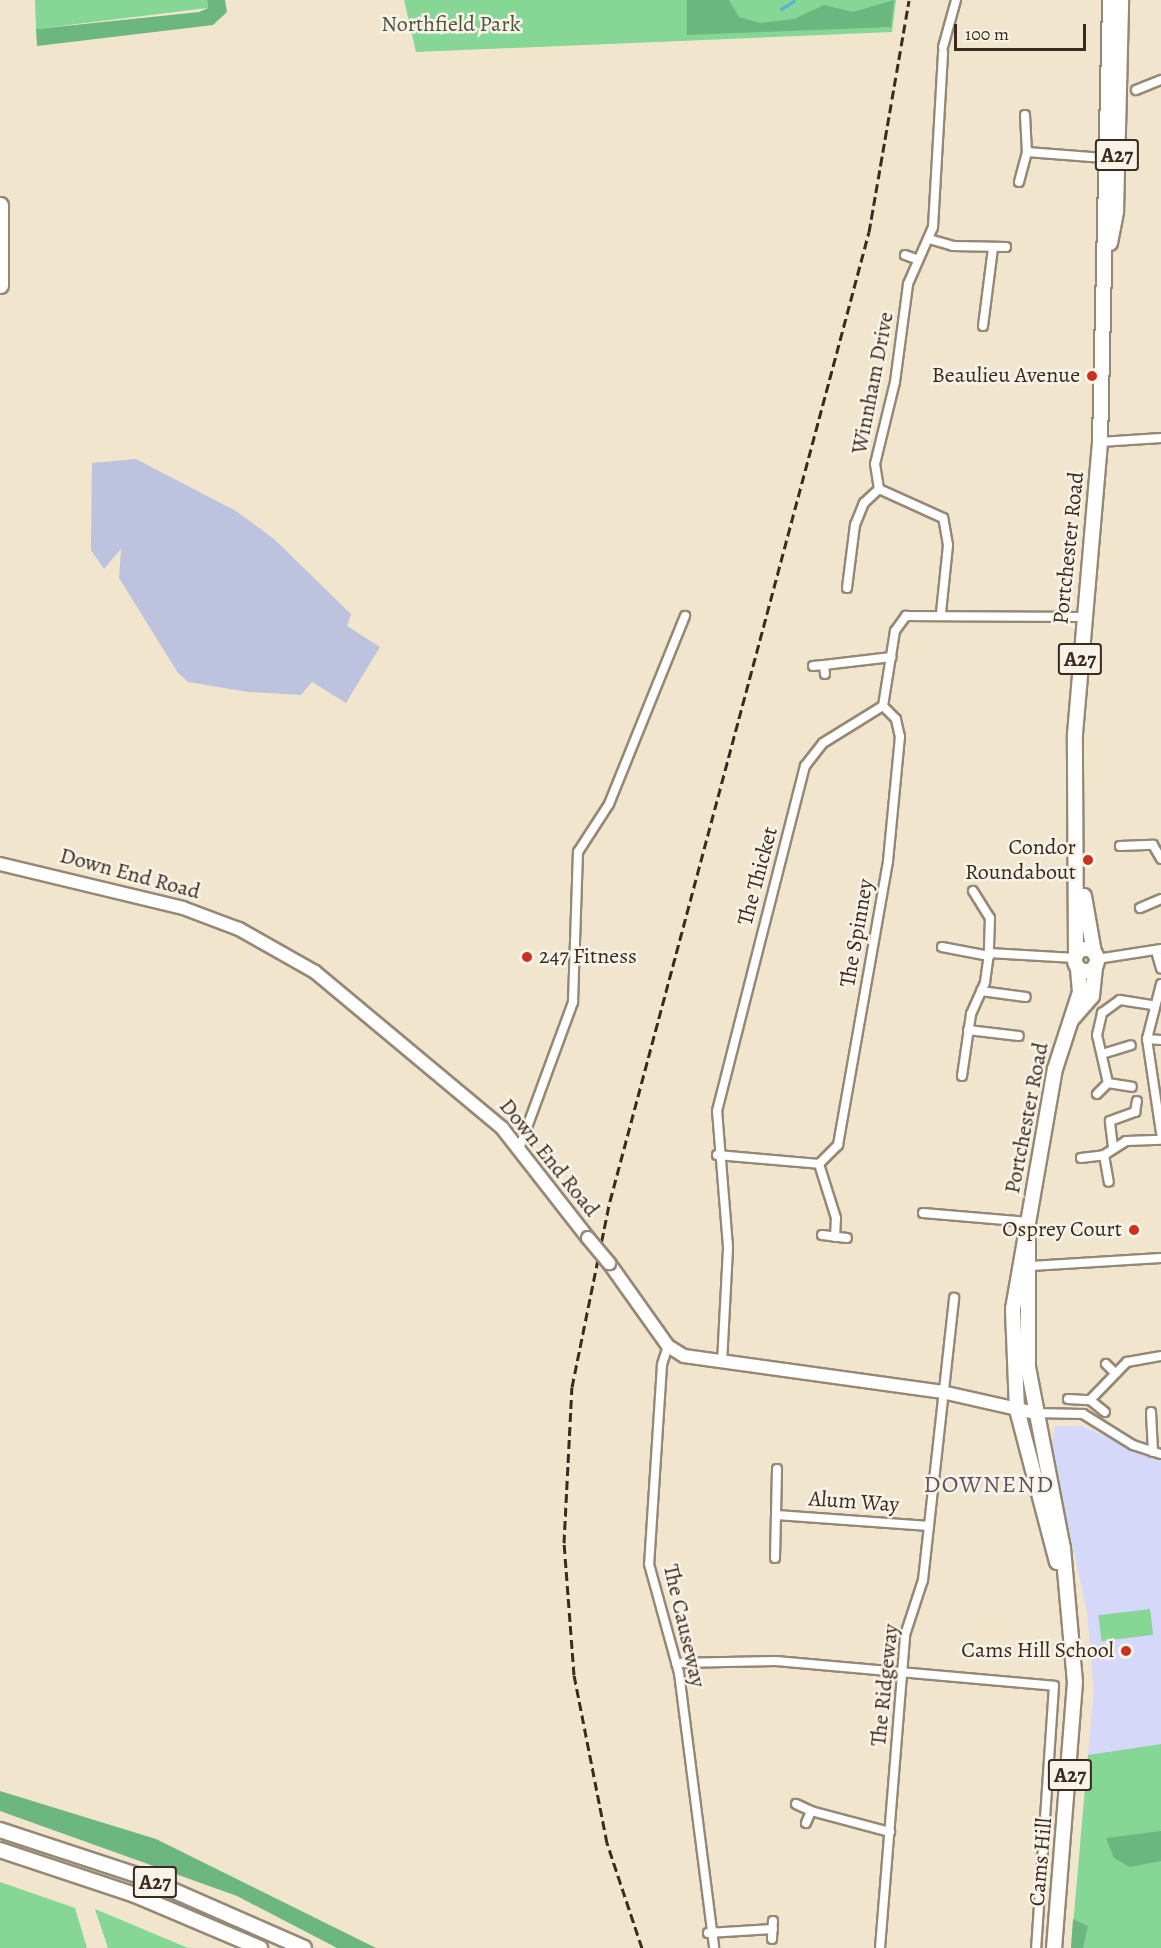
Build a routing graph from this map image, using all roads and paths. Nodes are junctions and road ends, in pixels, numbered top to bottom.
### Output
1 (956, 0) edge
2 (1110, 0) edge
3 (1121, 0) edge
4 (1161, 80) edge
5 (1136, 90) dead end
6 (1025, 115) dead end
7 (1027, 152) junction
8 (1104, 158) junction
9 (1018, 182) dead end
10 (0, 205) edge
11 (929, 239) junction
12 (1006, 247) dead end
13 (993, 248) junction
14 (905, 255) dead end
15 (1107, 259) junction
16 (916, 260) junction
17 (0, 285) edge
18 (983, 326) dead end
19 (1161, 438) edge
20 (1100, 442) junction
21 (879, 489) junction
22 (848, 588) dead end
23 (941, 614) junction
24 (685, 616) dead end
25 (1083, 617) junction
26 (892, 657) junction
27 (813, 666) dead end
28 (883, 706) junction
29 (1120, 846) dead end
30 (1161, 859) edge
31 (0, 864) edge
32 (1078, 877) junction
33 (973, 891) dead end
34 (1161, 898) edge
35 (1140, 908) dead end
36 (942, 947) dead end
37 (1159, 950) edge
38 (989, 955) junction
39 (1096, 959) junction
40 (1076, 960) junction
41 (1161, 968) edge
42 (1161, 984) edge
43 (981, 991) junction
44 (1026, 997) dead end
45 (1153, 1005) junction
46 (1073, 1018) junction
47 (968, 1030) junction
48 (1019, 1036) dead end
49 (1147, 1039) junction
50 (1161, 1040) edge
51 (1131, 1045) dead end
52 (1102, 1053) junction
53 (962, 1076) dead end
54 (1108, 1083) junction
55 (1132, 1087) dead end
56 (1097, 1094) dead end
57 (1137, 1101) dead end
58 (1160, 1114) edge
59 (1161, 1133) edge
60 (1161, 1140) edge
61 (1113, 1147) junction
62 (519, 1149) junction
63 (717, 1155) junction
64 (1104, 1155) junction
65 (1082, 1158) dead end
66 (819, 1164) junction
67 (1109, 1182) dead end
68 (923, 1213) dead end
69 (1028, 1225) junction
70 (822, 1235) dead end
71 (835, 1237) junction
72 (847, 1238) dead end
73 (1161, 1257) edge
74 (1031, 1266) junction
75 (954, 1298) dead end
76 (668, 1346) junction
77 (1161, 1356) edge
78 (722, 1363) junction
79 (1106, 1364) dead end
80 (1114, 1372) junction
81 (942, 1392) junction
82 (1068, 1399) dead end
83 (1090, 1400) junction
84 (1017, 1410) junction
85 (1105, 1412) dead end
86 (1151, 1412) dead end
87 (1035, 1413) junction
88 (1157, 1453) edge
89 (777, 1468) dead end
90 (777, 1515) junction
91 (929, 1526) junction
92 (775, 1558) dead end
93 (1068, 1601) junction
94 (676, 1663) junction
95 (902, 1672) junction
96 (796, 1804) dead end
97 (811, 1811) junction
98 (806, 1823) dead end
99 (0, 1830) edge
100 (890, 1832) junction
101 (0, 1850) edge
102 (708, 1933) junction
103 (772, 1939) dead end
104 (260, 1948) edge
105 (304, 1948) edge
106 (714, 1948) edge
107 (880, 1948) edge
108 (1036, 1948) edge
109 (1054, 1948) edge

1 - 11 street, Winnham Drive
2 - 8 main road, Portchester Road / A27
3 - 15 main road, Portchester Road / A27
4 - 5 street
6 - 7 street
7 - 8 street
7 - 9 street
8 - 15 main road, Portchester Road / A27
10 - 17 highway
11 - 13 street
11 - 16 street, Winnham Drive
12 - 13 street
13 - 18 street
14 - 16 street
15 - 20 main road, Portchester Road / A27
16 - 21 street, Winnham Drive
19 - 20 street
20 - 25 main road, Portchester Road / A27
21 - 22 street
21 - 23 street
23 - 25 street
23 - 26 street
24 - 62 street
25 - 32 main road, Portchester Road / A27
26 - 27 street
26 - 28 street
28 - 63 street, The Thicket
28 - 66 street, The Spinney
29 - 30 street
31 - 62 street, Down End Road
32 - 39 main road, Portchester Road / A27
32 - 40 main road, Portchester Road / A27
33 - 38 street
34 - 35 street
36 - 38 street
37 - 39 street
37 - 41 street
38 - 40 street
38 - 43 street
39 - 40 main road
39 - 40 main road
39 - 46 main road, Portchester Road / A27
40 - 46 main road, Portchester Road / A27
42 - 45 street
43 - 44 street
43 - 47 street
45 - 49 street
45 - 52 street
46 - 69 main road, Portchester Road / A27
47 - 48 street
47 - 53 street
49 - 50 street
49 - 58 street
51 - 52 street
52 - 54 street
54 - 55 street
54 - 56 street
57 - 61 street
58 - 59 street
60 - 61 street
61 - 64 street
62 - 76 street, Down End Road, bridge
63 - 66 street
63 - 78 street, The Thicket
64 - 65 street
64 - 67 street
66 - 71 street
68 - 69 street
69 - 74 main road, Portchester Road / A27
69 - 84 main road, Portchester Road / A27
70 - 71 street
71 - 72 street
73 - 74 street
74 - 87 main road, Portchester Road / A27
75 - 81 street, The Ridgeway
76 - 78 street
76 - 94 street, The Causeway
77 - 80 street
78 - 81 street
79 - 80 street
80 - 83 street
81 - 84 street
81 - 91 street, The Ridgeway
82 - 83 street
83 - 85 street
84 - 87 street
84 - 93 main road, Cams Hill / A27
86 - 88 street
87 - 88 street
87 - 93 main road, Cams Hill / A27
89 - 90 street, Alum Way
90 - 91 street, Alum Way
90 - 92 street, Alum Way
91 - 95 street, The Ridgeway
93 - 109 main road, Cams Hill / A27
94 - 95 street
94 - 102 street, The Causeway
95 - 100 street, The Ridgeway
95 - 108 street, Cams Hill
96 - 97 street
97 - 98 street
97 - 100 street
99 - 105 main road, A27
100 - 107 street, The Ridgeway
101 - 104 main road, A27
102 - 103 street
102 - 106 street, The Causeway

